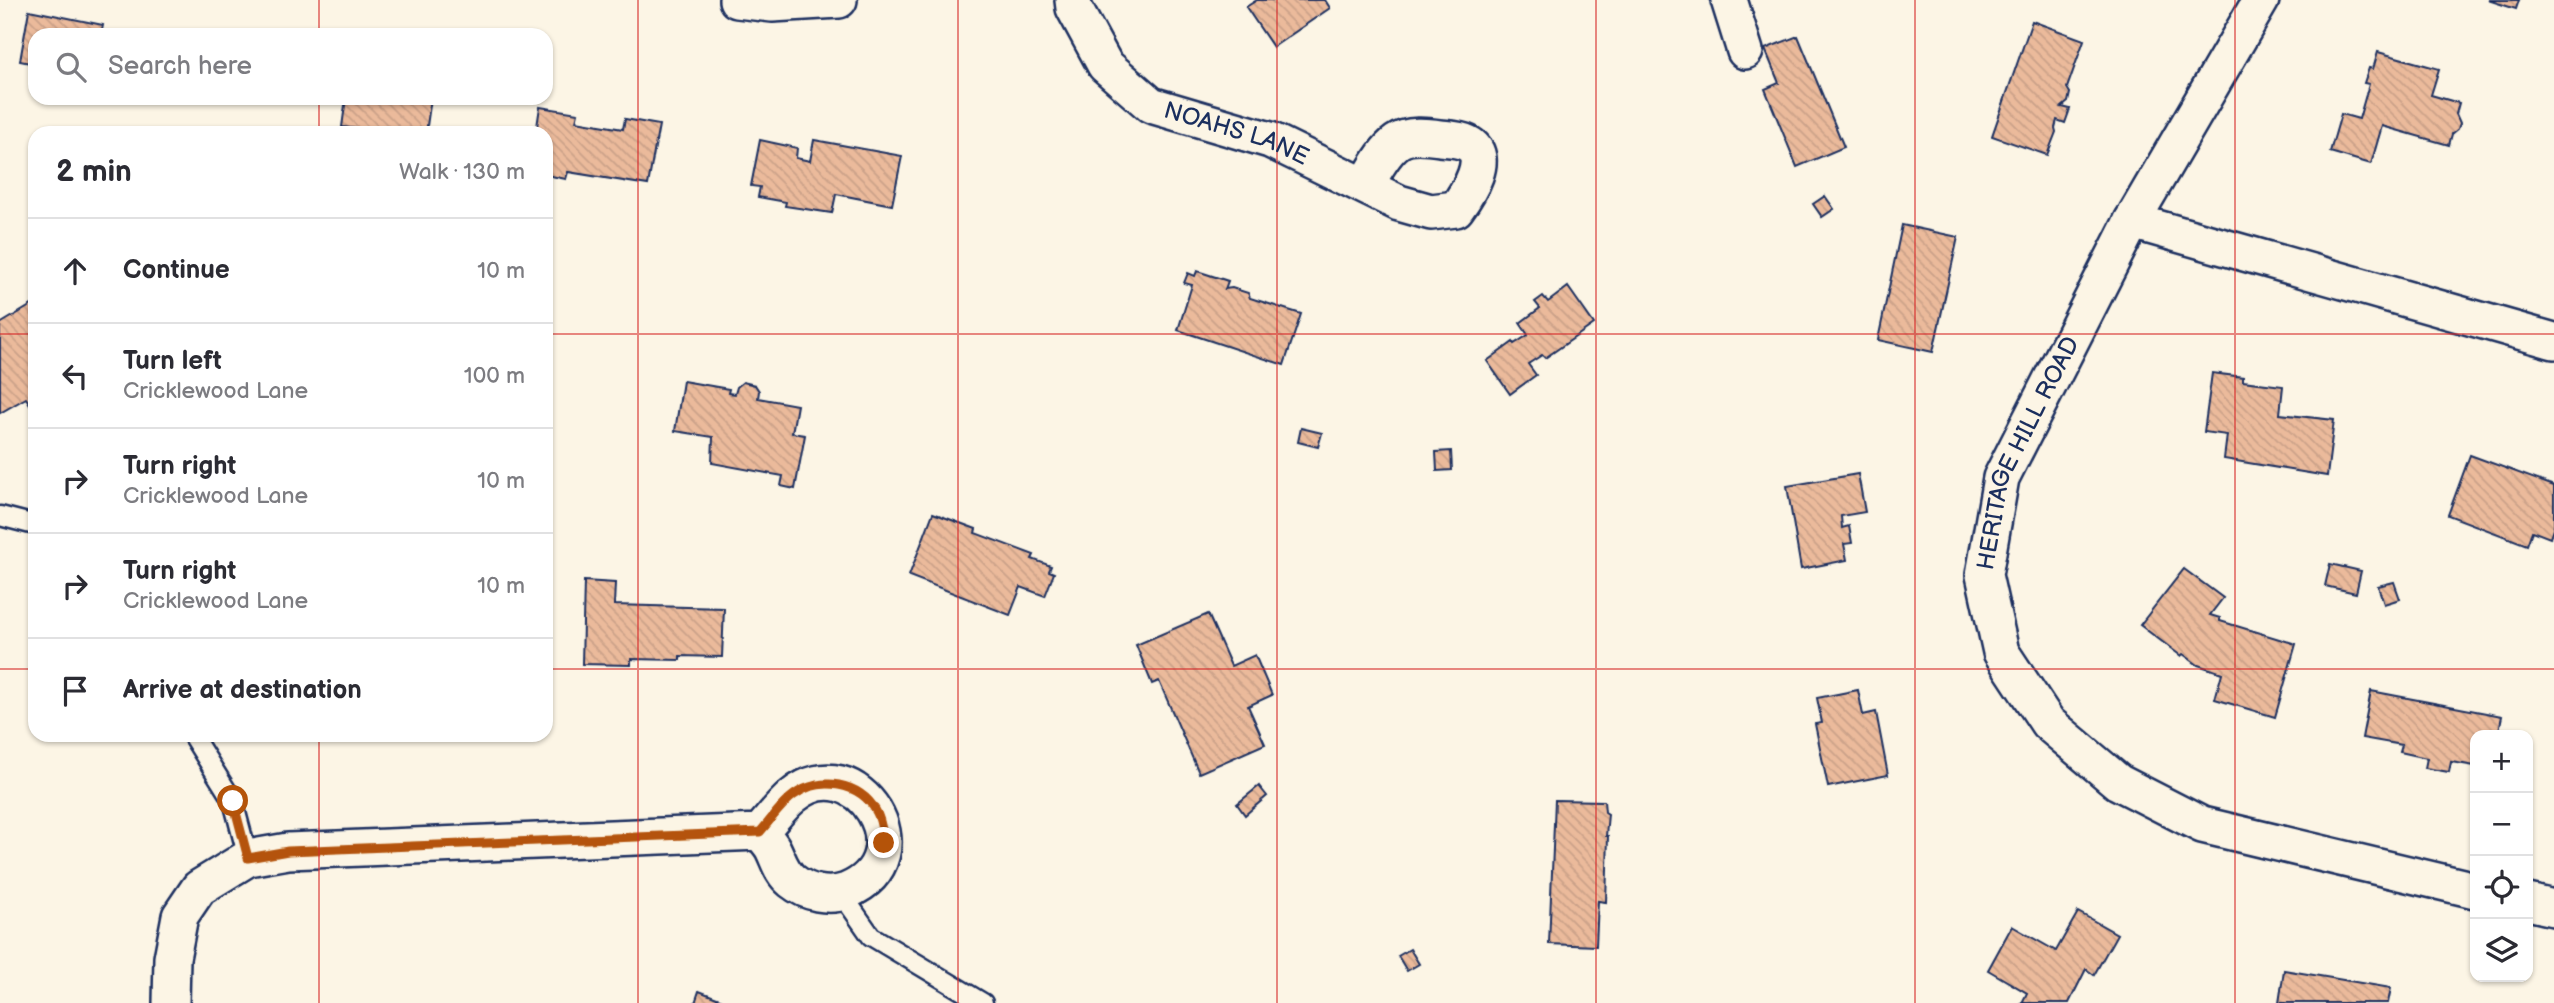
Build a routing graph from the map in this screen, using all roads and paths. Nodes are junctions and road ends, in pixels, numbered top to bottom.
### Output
1 (737, 0) edge
2 (839, 0) edge
3 (1073, 0) edge
4 (1729, 0) edge
5 (2261, 0) edge
6 (1745, 51) dead end
7 (1365, 187) dead end
8 (2132, 221) junction
9 (2554, 341) edge
10 (0, 516) edge
11 (28, 523) edge
12 (196, 742) edge
13 (760, 832) junction
14 (248, 858) junction
15 (2470, 889) edge
16 (841, 893) junction
17 (2533, 903) edge
18 (2554, 908) edge
19 (171, 1003) edge
20 (983, 1003) edge

1 - 2 street
3 - 7 street, NOAHS LANE
4 - 6 street
5 - 8 street, HERITAGE HILL ROAD
8 - 9 street
8 - 15 street, HERITAGE HILL ROAD
10 - 11 lane
12 - 14 lane
13 - 14 street
13 - 16 street
13 - 16 street
14 - 19 street
16 - 20 lane
17 - 18 street

